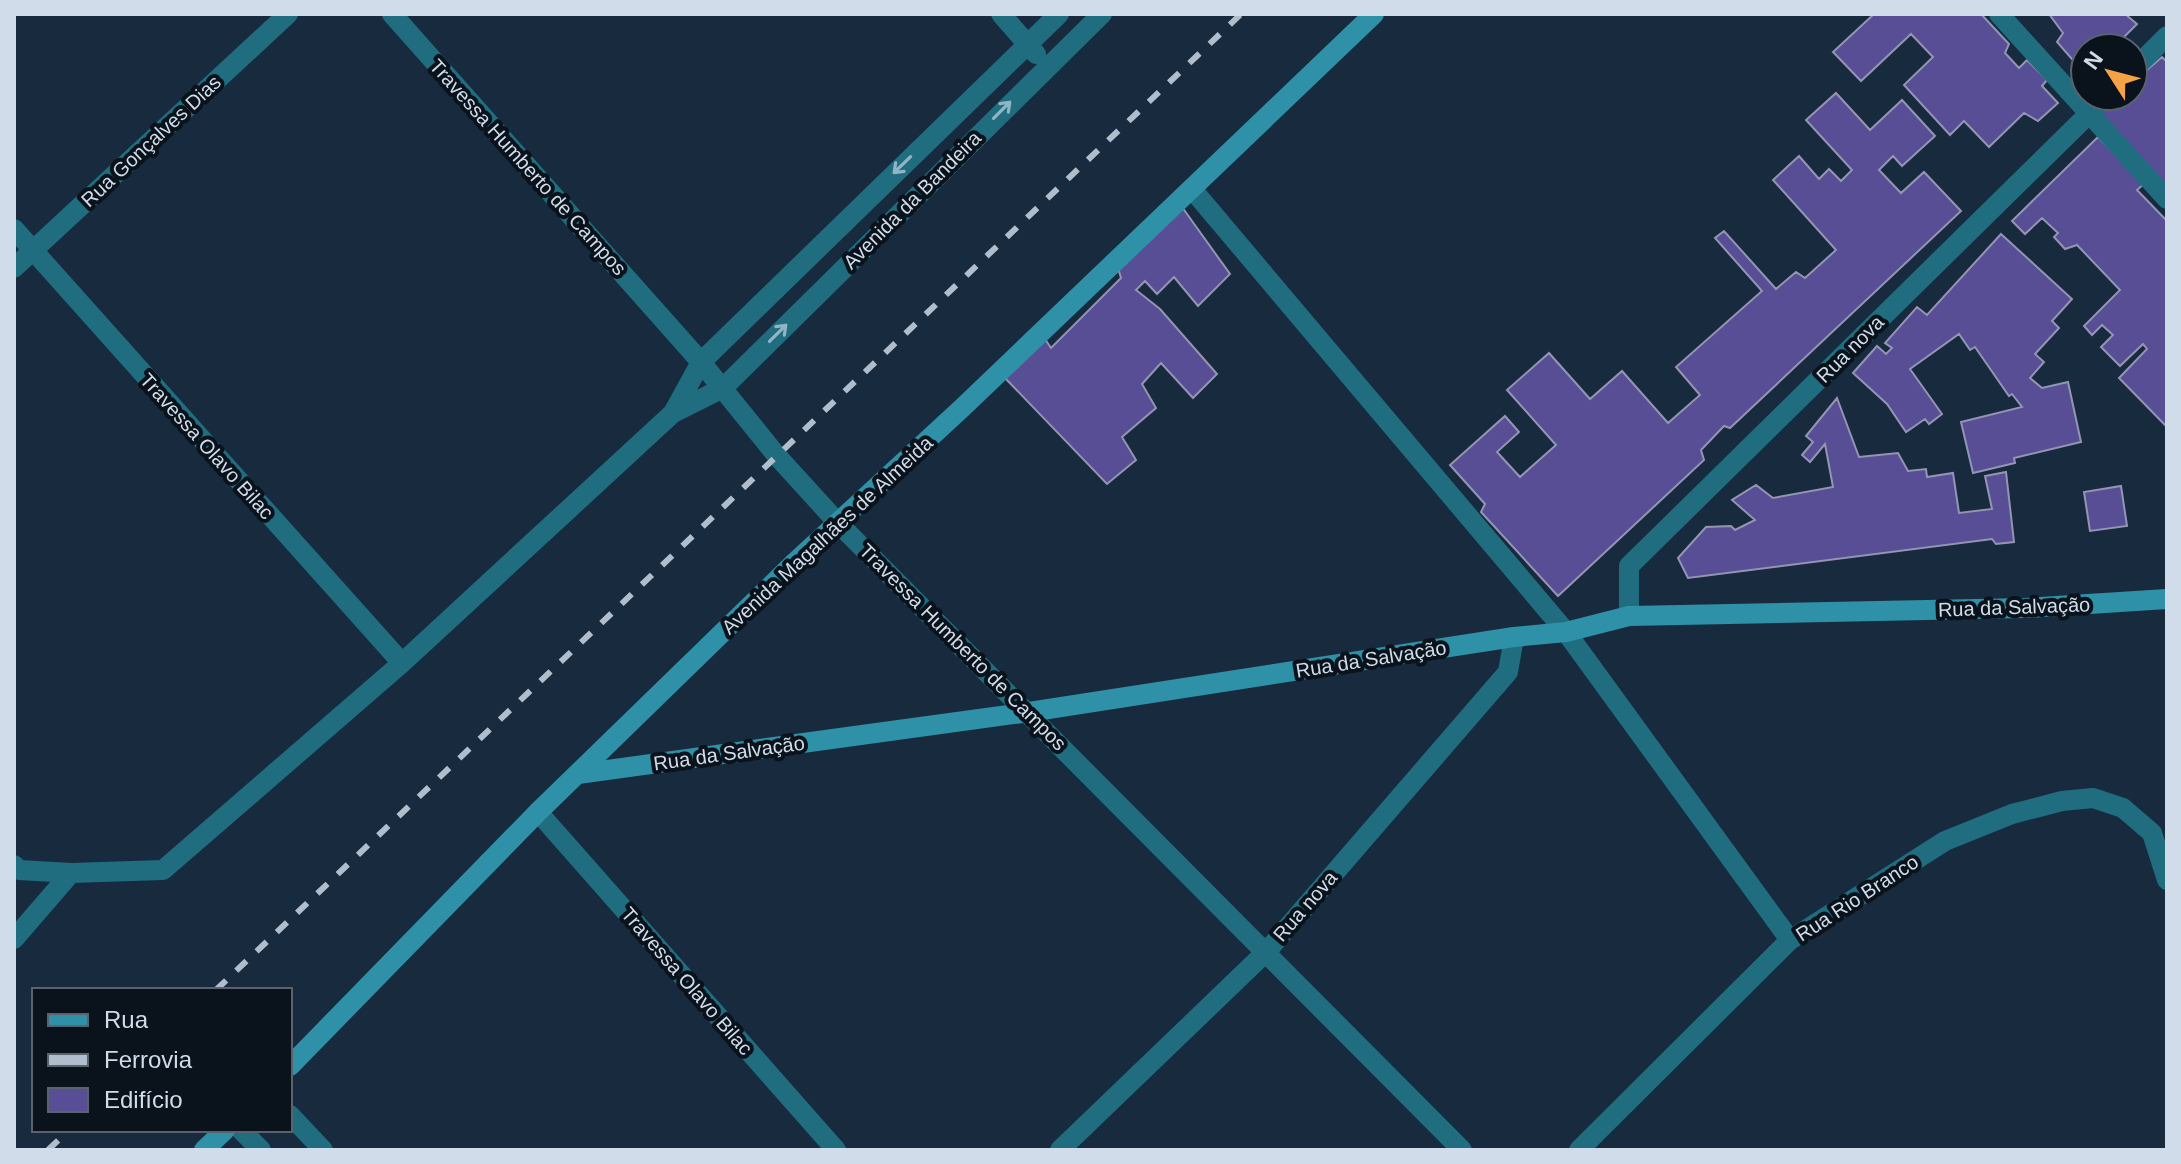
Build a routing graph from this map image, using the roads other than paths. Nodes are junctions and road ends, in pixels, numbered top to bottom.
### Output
1 (288, 14) edge
2 (392, 14) edge
3 (1001, 14) edge
4 (1059, 14) edge
5 (1102, 14) edge
6 (1374, 14) edge
7 (1999, 14) edge
8 (2167, 36) edge
9 (1027, 45) junction
10 (2149, 54) edge
11 (1047, 65) junction
12 (2089, 113) junction
13 (1192, 189) junction
14 (2167, 199) edge
15 (14, 229) edge
16 (33, 251) junction
17 (14, 268) edge
18 (701, 362) junction
19 (723, 388) junction
20 (673, 413) junction
21 (838, 523) junction
22 (2167, 599) edge
23 (1629, 616) junction
24 (1566, 632) junction
25 (1514, 637) junction
26 (402, 663) junction
27 (1029, 712) junction
28 (578, 774) junction
29 (538, 812) junction
30 (16, 870) edge
31 (71, 873) junction
32 (2167, 880) edge
33 (14, 939) edge
34 (1790, 940) junction
35 (1267, 951) junction
36 (292, 1064) edge
37 (292, 1117) edge
38 (223, 1132) edge
39 (243, 1132) edge
40 (204, 1150) edge
41 (261, 1150) edge
42 (323, 1150) edge
43 (836, 1150) edge
44 (1060, 1150) edge
45 (1462, 1150) edge
46 (1579, 1150) edge

1 - 16 street, Rua Gonçalves Dias
2 - 18 street, Travessa Humberto de Campos
3 - 9 street
4 - 9 street, Avenida da Bandeira
5 - 11 street, Avenida da Bandeira
6 - 13 street, Avenida Magalhães de Almeida
7 - 12 street
8 - 10 street
9 - 11 street
9 -> 18 street, Avenida da Bandeira
19 -> 11 street, Avenida da Bandeira
12 - 14 street
12 - 23 street, Rua nova
13 - 21 street, Avenida Magalhães de Almeida
13 - 24 street
15 - 16 street, Travessa Olavo Bilac
16 - 17 street, Rua Gonçalves Dias
16 - 26 street, Travessa Olavo Bilac
18 - 19 street, Travessa Humberto de Campos
18 - 20 street
19 - 20 street
19 - 21 street, Travessa Humberto de Campos
20 - 26 street
21 - 27 street, Travessa Humberto de Campos
21 - 28 street, Avenida Magalhães de Almeida
22 - 23 street, Rua da Salvação
23 - 24 street, Rua da Salvação
24 - 25 street, Rua da Salvação
24 - 34 street
25 - 27 street, Rua da Salvação
25 - 35 street, Rua nova
26 - 31 street
27 - 28 street, Rua da Salvação
27 - 35 street, Travessa Humberto de Campos
28 - 29 street, Avenida Magalhães de Almeida
29 - 36 street, Avenida Magalhães de Almeida
29 - 43 street, Travessa Olavo Bilac
30 - 31 street
31 - 33 street
32 - 34 street, Rua Rio Branco
34 - 46 street, Rua Rio Branco
35 - 44 street, Rua nova
35 - 45 street, Travessa Humberto de Campos
37 - 42 street
38 - 40 street
39 - 41 street

